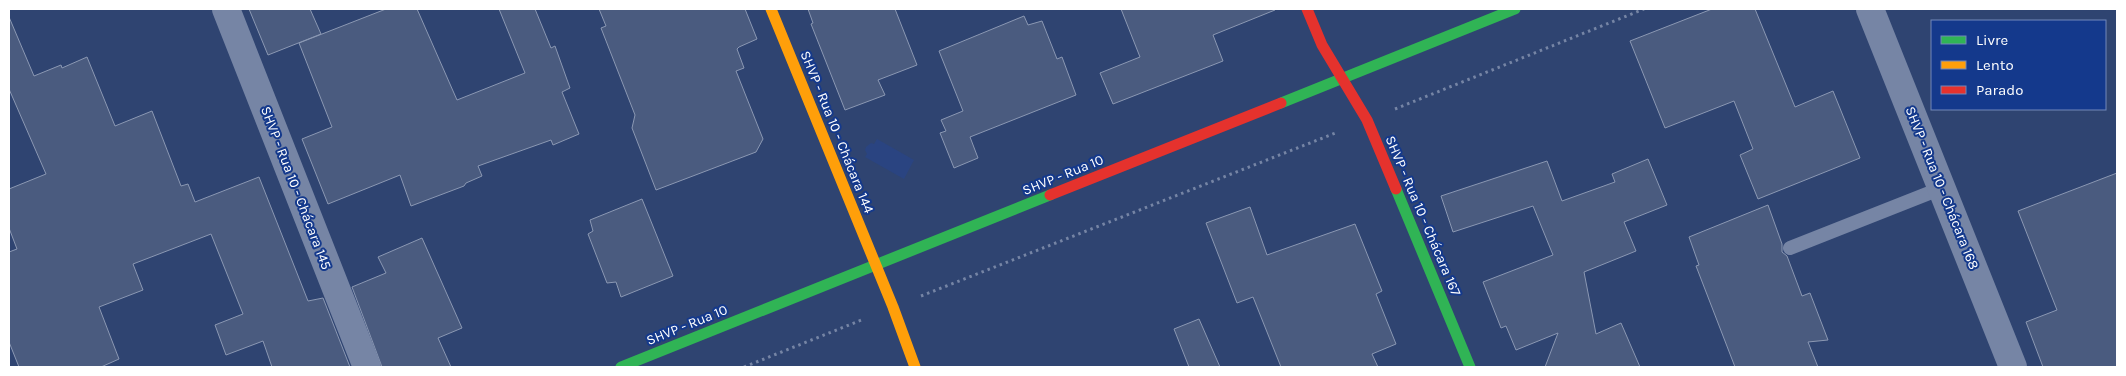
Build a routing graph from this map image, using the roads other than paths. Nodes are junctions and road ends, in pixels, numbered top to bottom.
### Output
1 (226, 9) edge
2 (771, 9) edge
3 (1307, 9) edge
4 (1515, 9) edge
5 (1870, 9) edge
6 (1343, 79) junction
7 (1942, 188) junction
8 (1790, 248) dead end
9 (875, 266) junction
10 (367, 367) edge
11 (621, 367) edge
12 (915, 367) edge
13 (1470, 367) edge
14 (2013, 367) edge

1 - 10 street, SHVP - Rua 10 - Chácara 145
2 - 9 street, SHVP - Rua 10 - Chácara 144
3 - 6 street, SHVP - Rua 10 - Chácara 167
4 - 6 street, SHVP - Rua 10
5 - 7 street, SHVP - Rua 10 - Chácara 168
6 - 9 street, SHVP - Rua 10
6 - 13 street, SHVP - Rua 10 - Chácara 167
7 - 8 lane
7 - 14 street, SHVP - Rua 10 - Chácara 168
9 - 11 street, SHVP - Rua 10
9 - 12 street, SHVP - Rua 10 - Chácara 144

